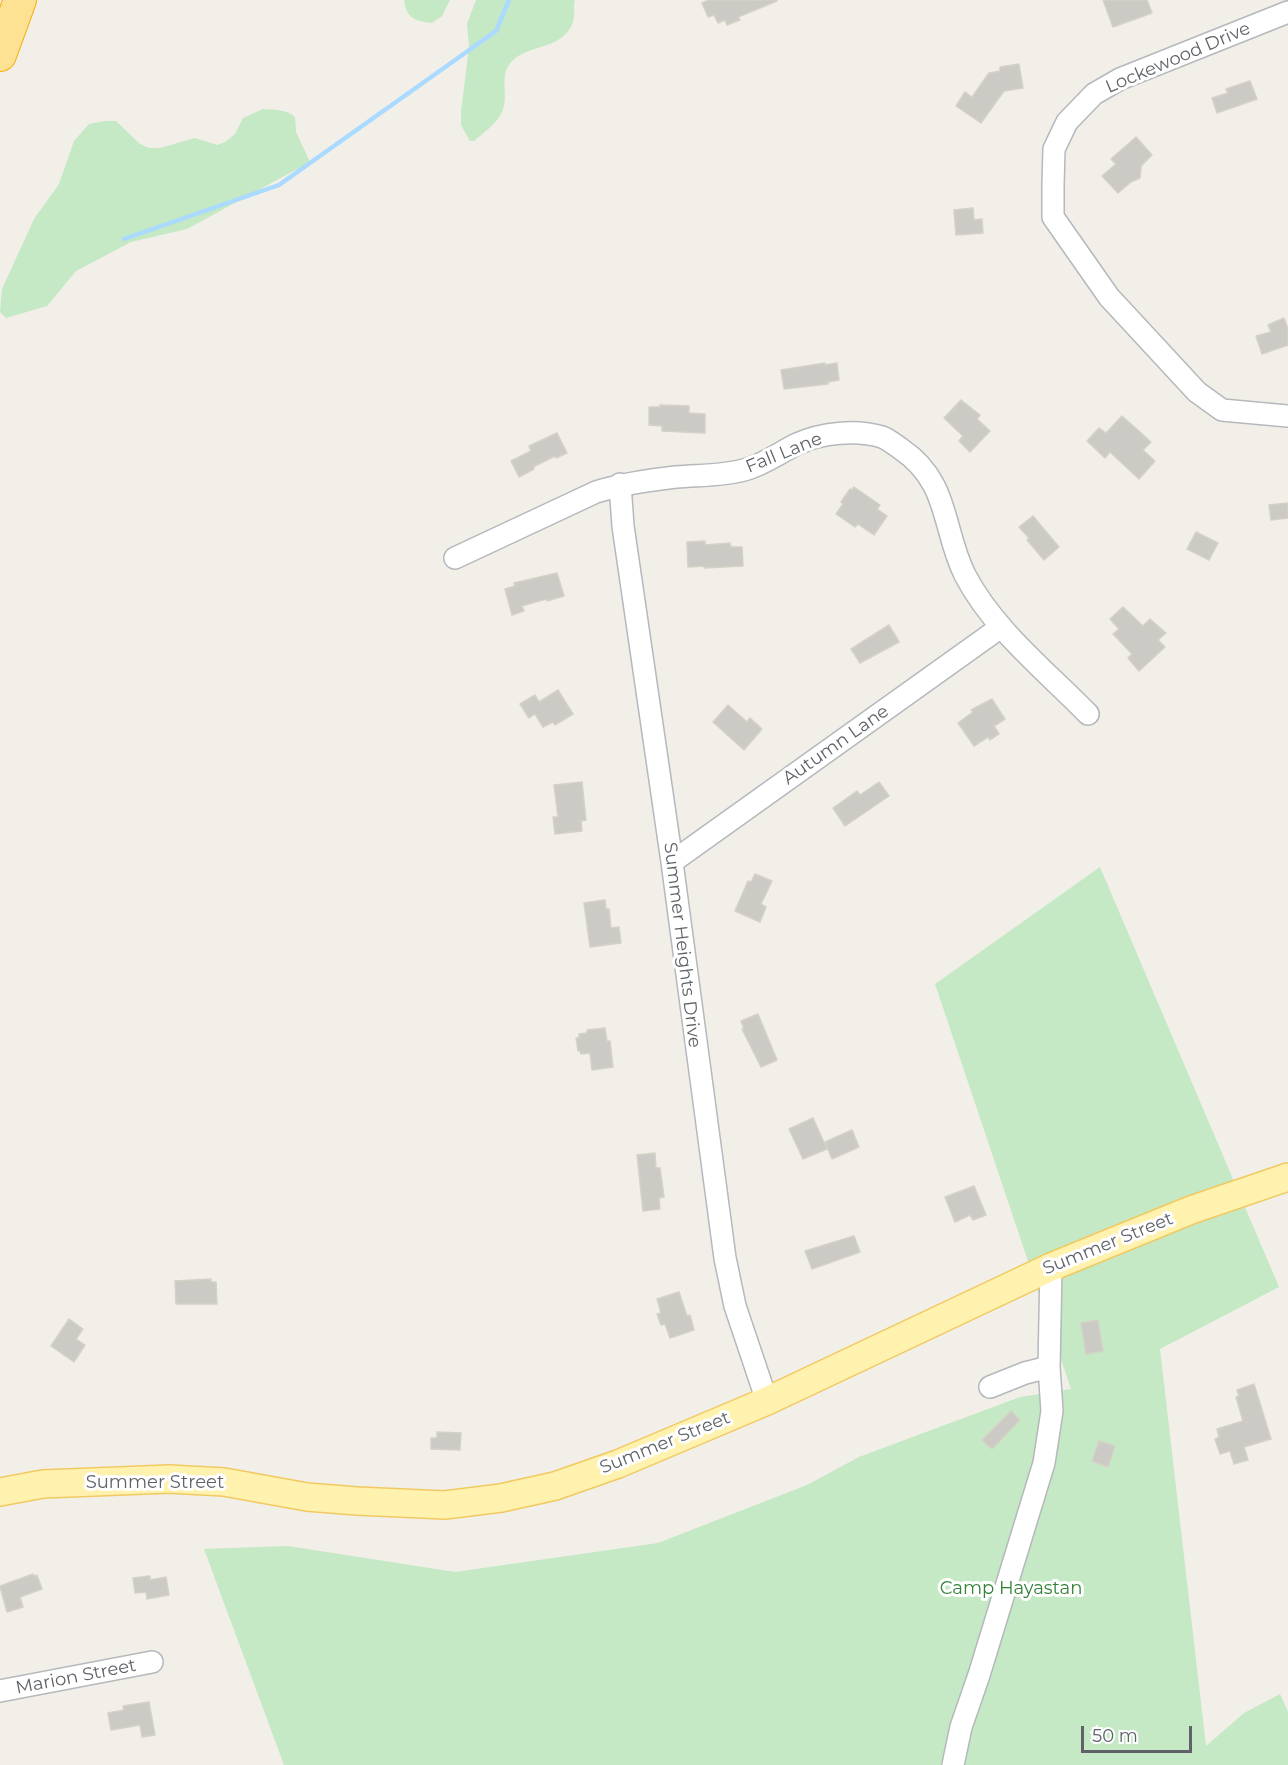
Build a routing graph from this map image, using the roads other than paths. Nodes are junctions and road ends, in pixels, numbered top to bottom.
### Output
1 (20, 0) edge
2 (1288, 12) edge
3 (0, 56) edge
4 (1288, 416) edge
5 (620, 484) junction
6 (455, 558) dead end
7 (1001, 627) junction
8 (1088, 714) dead end
9 (672, 862) junction
10 (1288, 1177) edge
11 (1051, 1267) junction
12 (1049, 1367) junction
13 (990, 1387) dead end
14 (767, 1401) junction
15 (0, 1492) edge
16 (152, 1662) dead end
17 (0, 1691) edge
18 (953, 1765) edge

1 - 3 highway
2 - 4 street, Lockewood Drive
5 - 6 street, Fall Lane
5 - 7 street, Fall Lane
5 - 9 street, Summer Heights Drive
7 - 8 street, Fall Lane
7 - 9 street, Autumn Lane
9 - 14 street, Summer Heights Drive
10 - 11 main road, Summer Street
11 - 12 street
11 - 14 main road, Summer Street
12 - 13 street
12 - 18 street
14 - 15 main road, Summer Street
16 - 17 street, Marion Street

